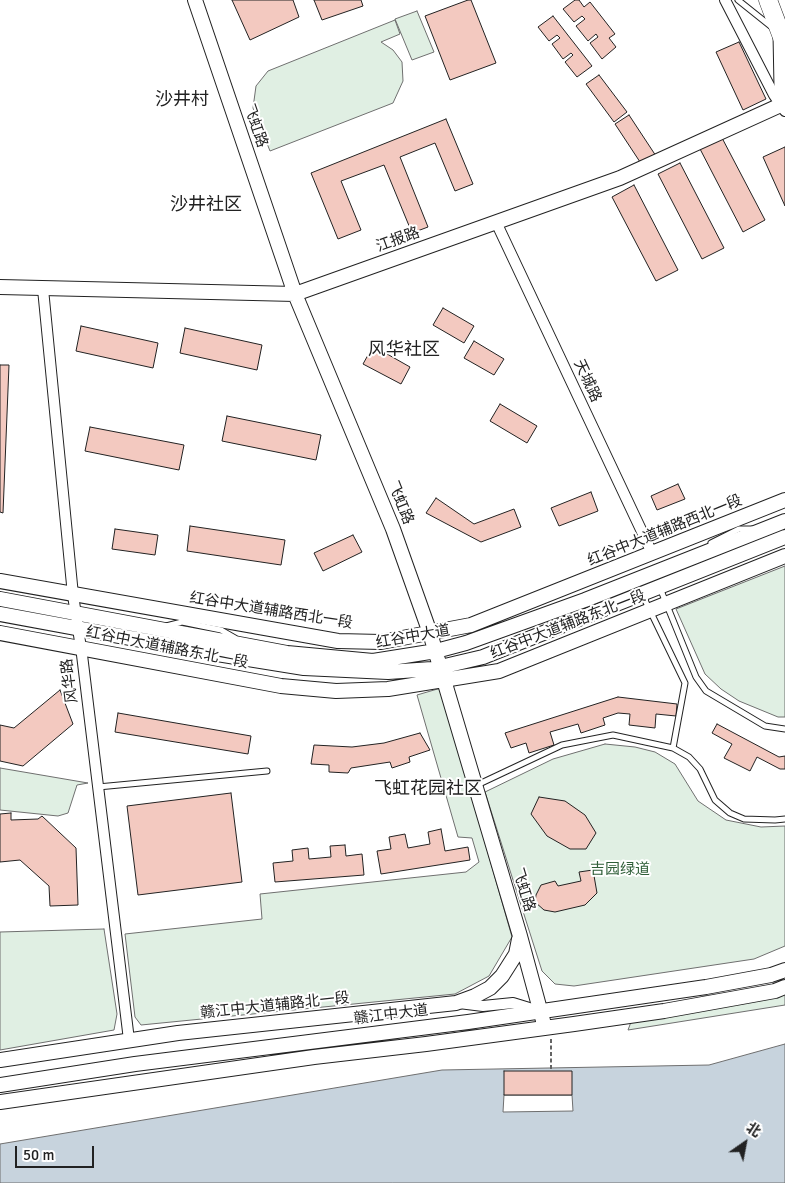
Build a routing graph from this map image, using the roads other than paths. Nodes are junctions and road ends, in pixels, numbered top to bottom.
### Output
1 (195, 0) edge
2 (725, 0) edge
3 (738, 0) edge
4 (768, 0) edge
5 (783, 40) edge
6 (784, 103) edge
7 (496, 222) junction
8 (0, 287) edge
9 (43, 289) junction
10 (295, 294) junction
11 (785, 500) edge
12 (785, 521) edge
13 (785, 537) edge
14 (652, 553) junction
15 (785, 556) edge
16 (0, 581) edge
17 (660, 587) junction
18 (73, 594) junction
19 (642, 594) junction
20 (0, 599) edge
21 (666, 604) junction
22 (650, 610) junction
23 (76, 613) junction
24 (0, 614) edge
25 (78, 628) junction
26 (284, 632) junction
27 (0, 633) edge
28 (430, 633) junction
29 (248, 645) junction
30 (82, 649) junction
31 (436, 651) junction
32 (442, 674) junction
33 (696, 677) junction
34 (685, 683) junction
35 (785, 729) edge
36 (672, 748) junction
37 (267, 771) dead end
38 (476, 786) junction
39 (98, 787) junction
40 (785, 819) edge
41 (520, 936) junction
42 (785, 970) edge
43 (785, 987) edge
44 (456, 1003) junction
45 (540, 1011) junction
46 (545, 1028) junction
47 (129, 1040) junction
48 (0, 1060) edge
49 (0, 1085) edge
50 (0, 1102) edge

1 - 10 street, 飞虹路
2 - 6 street
3 - 5 lane
4 - 5 highway
5 - 6 main road
6 - 7 street, 江报路
7 - 10 street, 江报路
7 - 14 street, 天城路
8 - 9 street, 江报路
9 - 10 street, 江报路
9 - 18 street, 风华路
10 - 28 street, 飞虹路
11 - 14 street, 红谷中大道辅路西北一段
12 - 31 street, 红谷中大道
13 - 17 street, 红谷中大道
14 - 28 street, 红谷中大道辅路西北一段
15 - 21 street, 红谷中大道辅路东北一段
16 - 18 street, 红谷中大道辅路西北一段
17 - 19 street, 红谷中大道
17 - 21 lane
18 - 23 street, 风华路
18 - 26 street, 红谷中大道辅路西北一段
19 - 22 lane
19 - 32 street, 红谷中大道
20 - 23 street, 红谷中大道
21 - 22 street, 红谷中大道辅路东北一段
21 - 33 lane
22 - 32 street, 红谷中大道辅路东北一段
22 - 34 lane
23 - 25 street, 风华路
23 - 29 street, 红谷中大道
24 - 25 street, 红谷中大道
25 - 30 street, 风华路
25 - 32 street, 红谷中大道
26 - 28 street, 红谷中大道辅路西北一段
26 - 29 street
27 - 30 street, 红谷中大道辅路东北一段
28 - 31 street, 飞虹路
29 - 31 street, 红谷中大道
30 - 32 street, 红谷中大道辅路东北一段
30 - 39 street, 风华路
31 - 32 street, 飞虹路
32 - 38 street, 飞虹路
33 - 34 lane
33 - 35 lane
34 - 36 lane
36 - 38 lane
36 - 40 lane
37 - 39 lane
38 - 41 street, 飞虹路
39 - 47 street, 风华路
41 - 44 street, 赣江中大道辅路北一段
41 - 45 street, 飞虹路
42 - 45 street, 赣江中大道
43 - 46 street
44 - 45 street
44 - 47 street, 赣江中大道辅路北一段
45 - 46 street, 飞虹路
45 - 49 street, 赣江中大道
46 - 50 street
47 - 48 street, 赣江中大道辅路北一段

